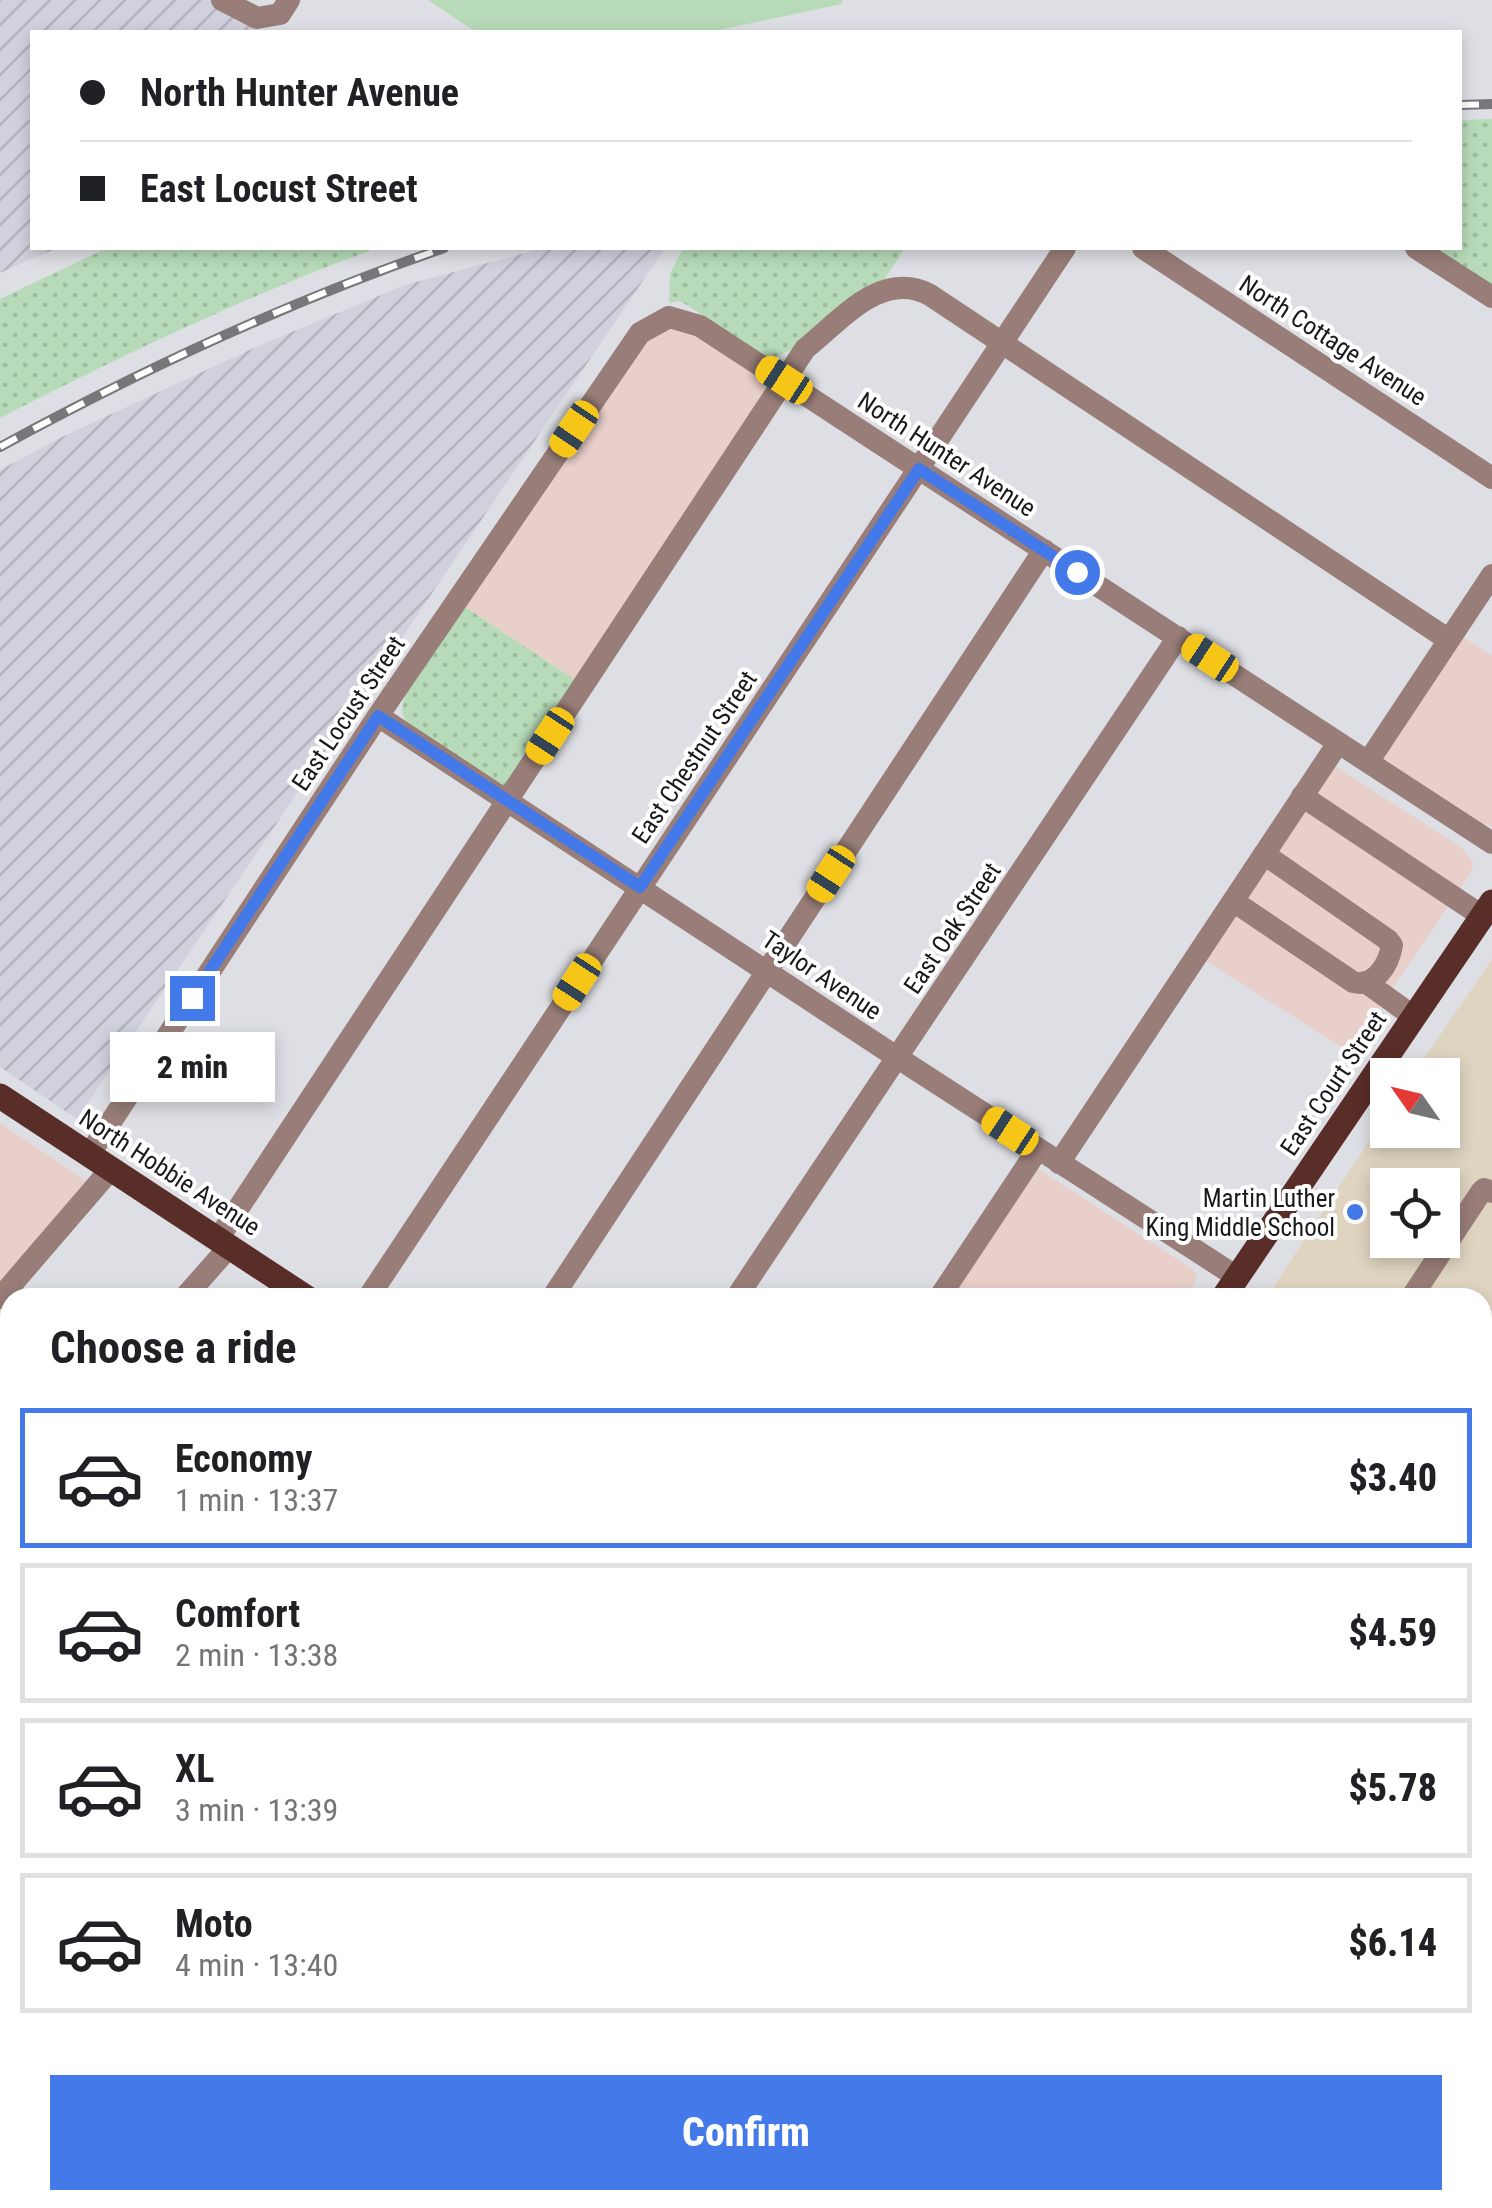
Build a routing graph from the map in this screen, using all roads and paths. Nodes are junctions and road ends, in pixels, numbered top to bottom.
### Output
1 (222, 0) edge
2 (285, 7) edge
3 (1064, 250) edge
4 (1146, 250) edge
5 (1419, 250) edge
6 (1492, 297) edge
7 (669, 317) joint
8 (1003, 342) junction
9 (784, 380) junction
10 (919, 469) junction
11 (1492, 478) edge
12 (1044, 550) junction
13 (1492, 575) edge
14 (1178, 638) junction
15 (1448, 640) junction
16 (378, 716) junction
17 (1338, 742) junction
18 (1368, 762) junction
19 (1302, 796) junction
20 (507, 800) junction
21 (1492, 843) edge
22 (1264, 854) junction
23 (640, 887) junction
24 (1233, 901) junction
25 (1487, 909) edge
26 (767, 972) junction
27 (1367, 984) junction
28 (1414, 1017) junction
29 (898, 1058) junction
30 (0, 1096) edge
31 (1038, 1149) junction
32 (100, 1162) junction
33 (1059, 1162) junction
34 (1492, 1192) edge
35 (224, 1243) junction
36 (1230, 1287) edge
37 (7, 1288) edge
38 (191, 1288) edge
39 (292, 1288) edge
40 (375, 1288) edge
41 (559, 1288) edge
42 (743, 1288) edge
43 (946, 1288) edge
44 (1418, 1288) edge

1 - 2 street
3 - 8 street, East Chestnut Street
4 - 11 street, North Cottage Avenue
5 - 6 street
7 - 9 street, North Hunter Avenue
7 - 16 street, East Locust Street
8 - 9 street
8 - 10 street, East Chestnut Street
8 - 15 street
9 - 10 street, North Hunter Avenue
9 - 20 street
10 - 12 street, North Hunter Avenue
10 - 23 street, East Chestnut Street
12 - 14 street, North Hunter Avenue
12 - 26 street
13 - 15 street
14 - 17 street, North Hunter Avenue
14 - 29 street, East Oak Street
15 - 18 street
16 - 20 street, Taylor Avenue
16 - 32 street, East Locust Street
17 - 18 street, North Hunter Avenue
17 - 19 street
18 - 21 street, North Hunter Avenue
19 - 22 street
19 - 25 street
20 - 23 street, Taylor Avenue
20 - 35 street
22 - 24 street
22 - 27 street
23 - 26 street, Taylor Avenue
23 - 40 street, East Chestnut Street
24 - 27 street
24 - 33 street
25 - 28 main road, East Court Street
26 - 29 street, Taylor Avenue
26 - 41 street
27 - 28 street
28 - 36 main road, East Court Street
29 - 31 street, Taylor Avenue
29 - 42 street, East Oak Street
30 - 32 main road, North Hobbie Avenue
31 - 33 street, Taylor Avenue
31 - 43 street
32 - 35 main road, North Hobbie Avenue
32 - 37 street, East Locust Street
33 - 36 street, Taylor Avenue
34 - 44 street
35 - 38 street
35 - 39 main road, North Hobbie Avenue

